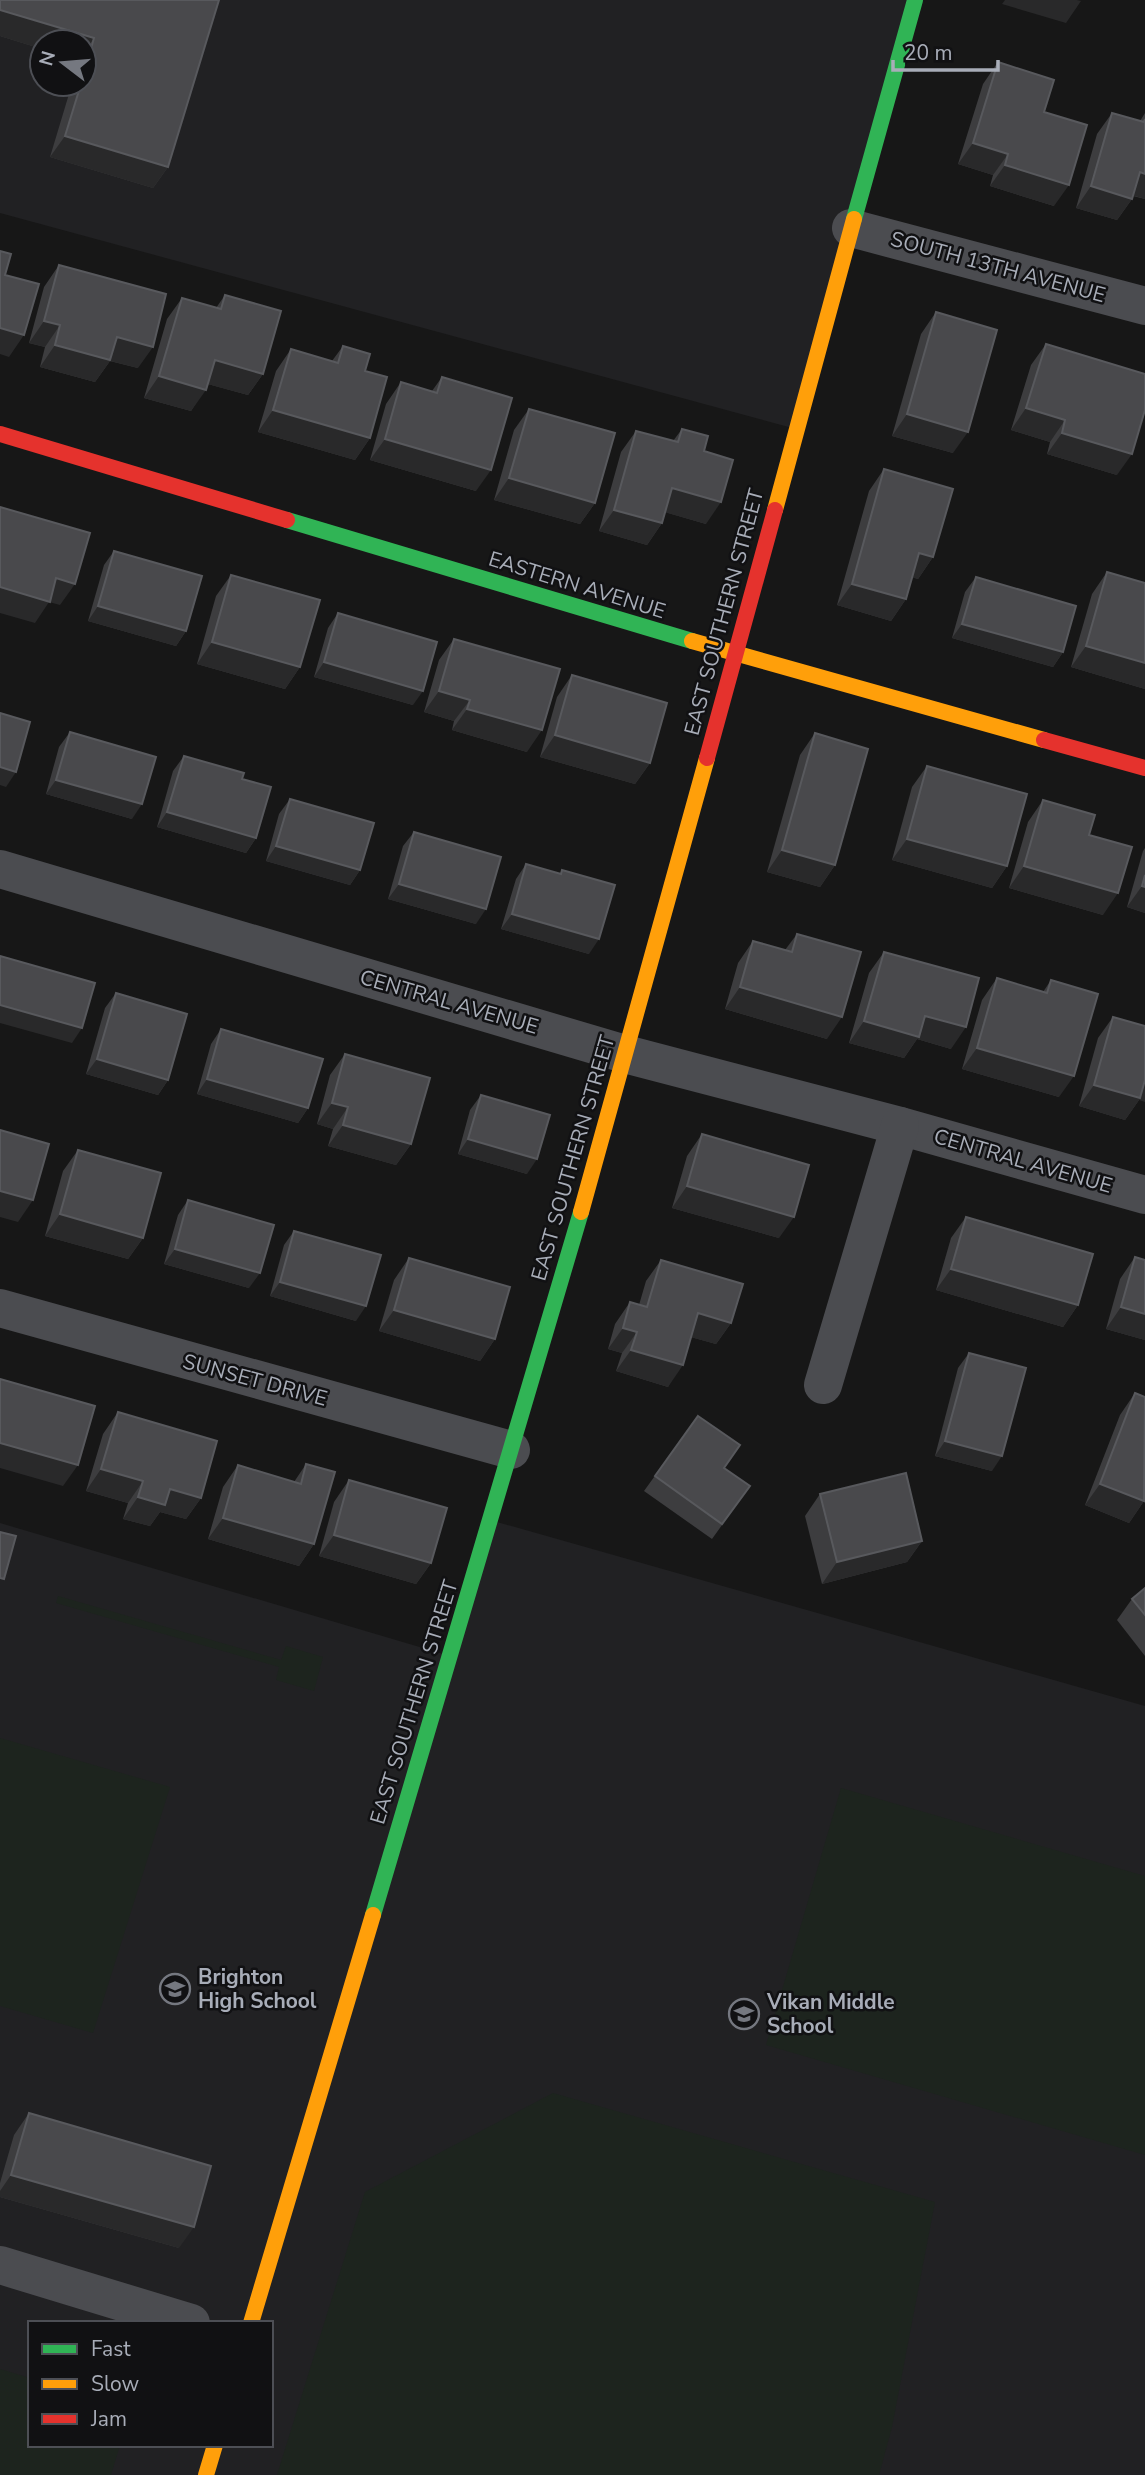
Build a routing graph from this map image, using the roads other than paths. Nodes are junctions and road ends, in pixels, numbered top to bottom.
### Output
1 (915, 0) edge
2 (851, 228) junction
3 (1145, 306) edge
4 (0, 434) edge
5 (735, 654) junction
6 (1145, 768) edge
7 (0, 869) edge
8 (625, 1054) junction
9 (900, 1126) junction
10 (1145, 1195) edge
11 (0, 1308) edge
12 (823, 1385) dead end
13 (511, 1450) junction
14 (0, 2265) edge
15 (184, 2321) edge
16 (252, 2321) edge
17 (214, 2447) edge
18 (206, 2475) edge

1 - 2 street, EAST SOUTHERN STREET
2 - 3 street, SOUTH 13TH AVENUE
2 - 5 street, EAST SOUTHERN STREET
4 - 5 street, EASTERN AVENUE
5 - 6 street, EASTERN AVENUE
5 - 8 street, EAST SOUTHERN STREET
7 - 8 street, CENTRAL AVENUE
8 - 9 street, CENTRAL AVENUE
8 - 13 street, EAST SOUTHERN STREET
9 - 10 street, CENTRAL AVENUE
9 - 12 street
11 - 13 street, SUNSET DRIVE
13 - 16 street, EAST SOUTHERN STREET
14 - 15 street
17 - 18 street

